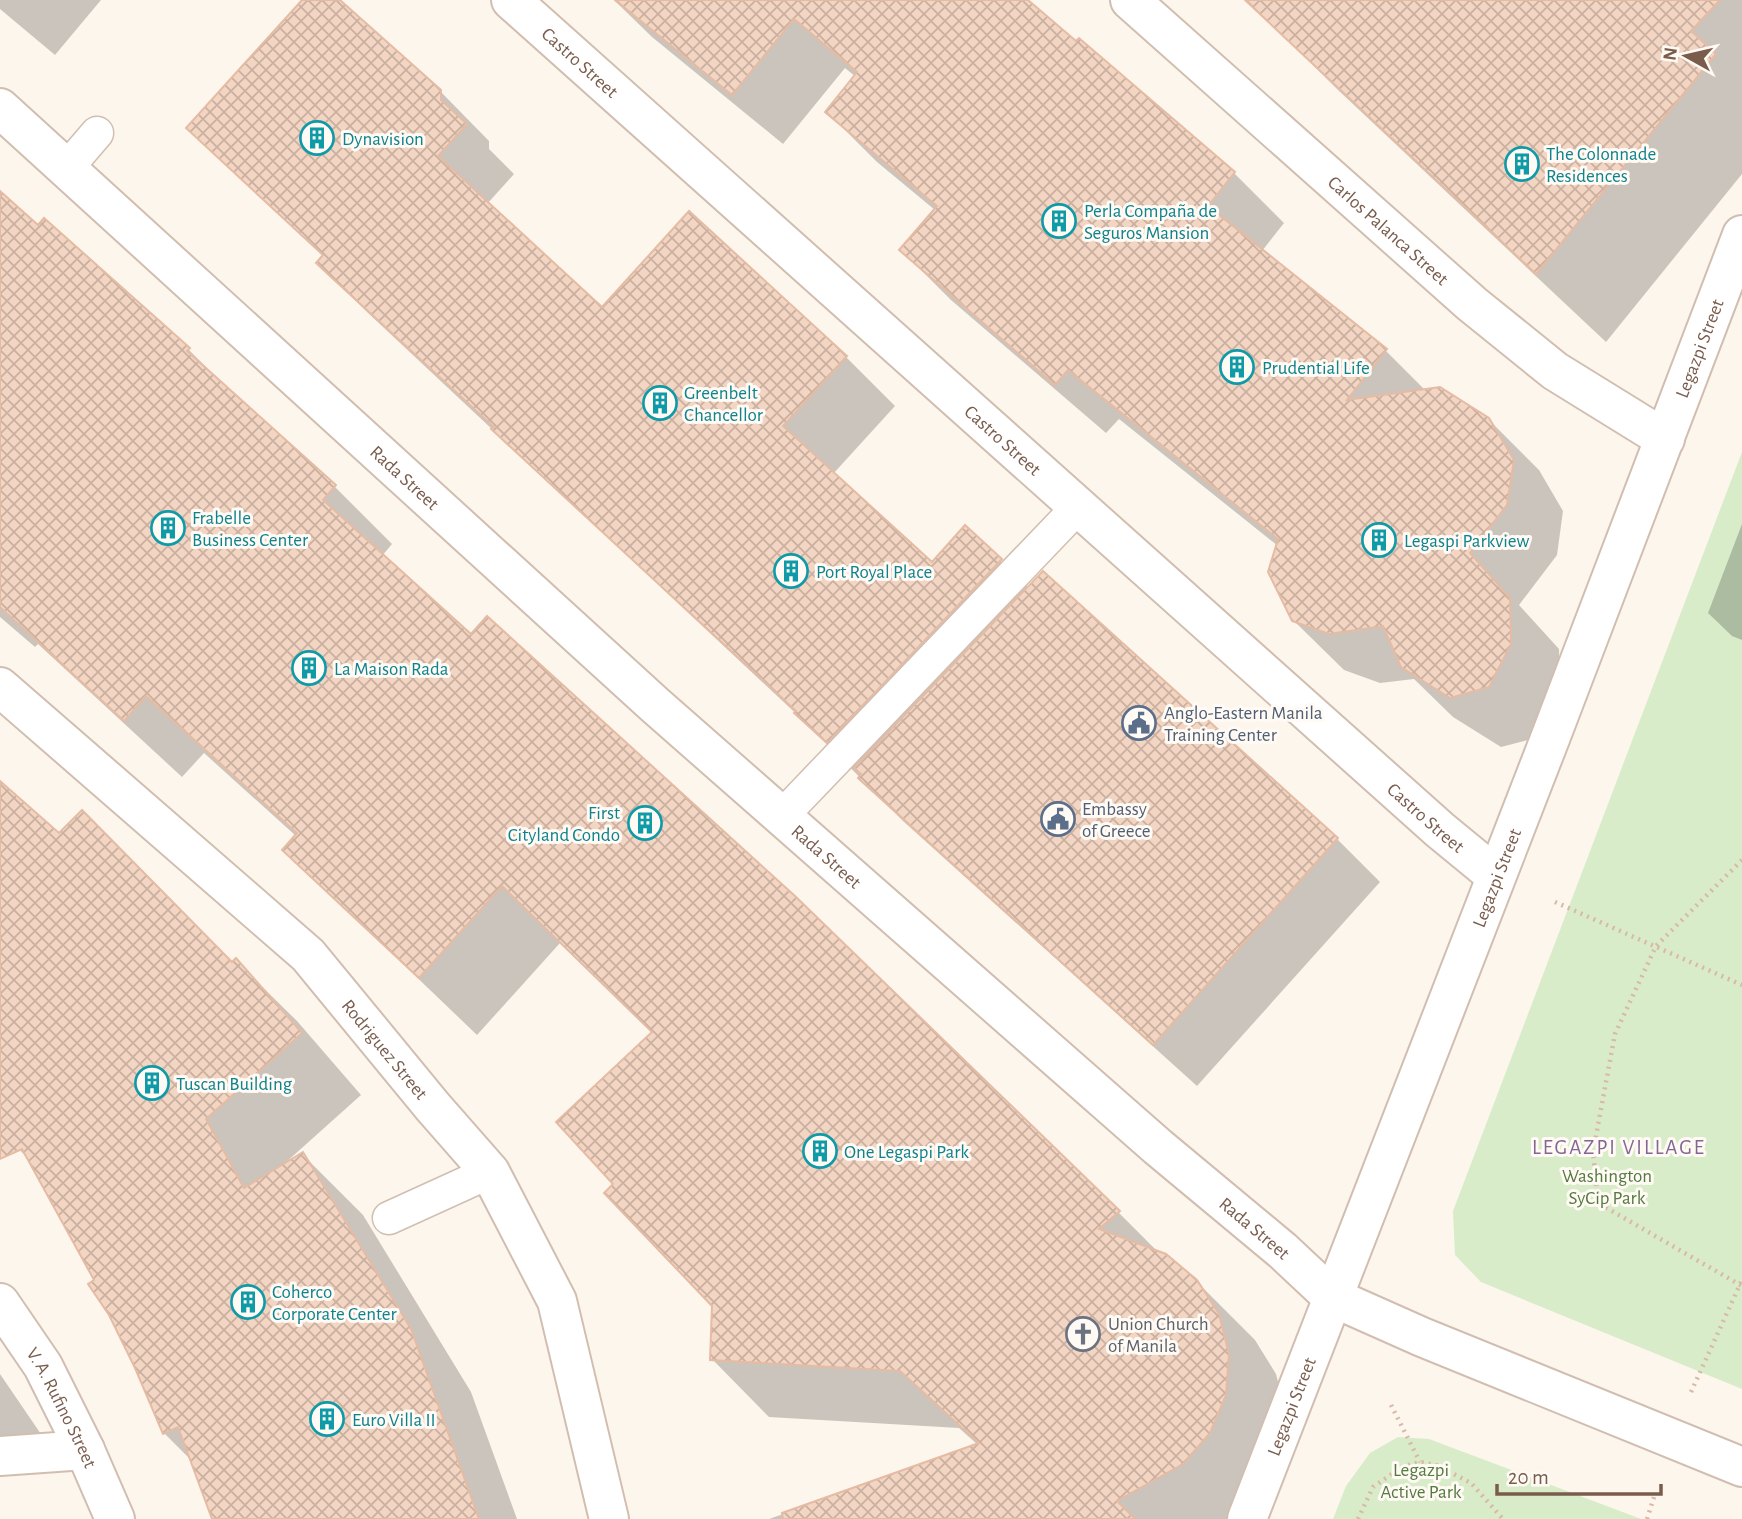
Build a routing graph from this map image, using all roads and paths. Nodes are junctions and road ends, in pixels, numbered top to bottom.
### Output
1 (511, 0) edge
2 (1130, 0) edge
3 (0, 108) edge
4 (97, 133) dead end
5 (67, 167) junction
6 (1742, 234) edge
7 (1665, 439) junction
8 (1079, 506) junction
9 (0, 687) edge
10 (782, 816) junction
11 (1742, 860) edge
12 (1496, 876) junction
13 (1555, 902) dead end
14 (1657, 946) junction
15 (1742, 985) edge
16 (490, 1172) junction
17 (389, 1219) dead end
18 (1741, 1283) edge
19 (1332, 1297) junction
20 (0, 1303) edge
21 (1691, 1392) dead end
22 (1391, 1405) dead end
23 (85, 1450) junction
24 (0, 1455) edge
25 (1420, 1462) junction
26 (1742, 1467) edge
27 (1655, 1494) dead end
28 (115, 1519) edge
29 (609, 1519) edge
30 (1247, 1519) edge
31 (1358, 1519) edge
32 (1503, 1519) edge
33 (1647, 1519) edge

1 - 8 street, Castro Street
2 - 7 street, Carlos Palanca Street
3 - 5 street, Rada Street
4 - 5 lane
5 - 10 street, Rada Street
6 - 7 street, Legazpi Street
7 - 12 street, Legazpi Street
8 - 10 lane
8 - 12 street, Castro Street
9 - 16 street, Rodriguez Street
10 - 19 street, Rada Street
11 - 14 path
12 - 19 street, Legazpi Street
13 - 14 path
14 - 15 path
14 - 18 path
16 - 17 lane
16 - 29 street, Rodriguez Street
18 - 21 path
19 - 26 street, Rada Street
19 - 30 street, Legazpi Street
20 - 23 street, V. A. Rufino Street
22 - 25 path
23 - 24 street
23 - 28 street, V. A. Rufino Street
25 - 31 path
25 - 32 path
27 - 33 path

